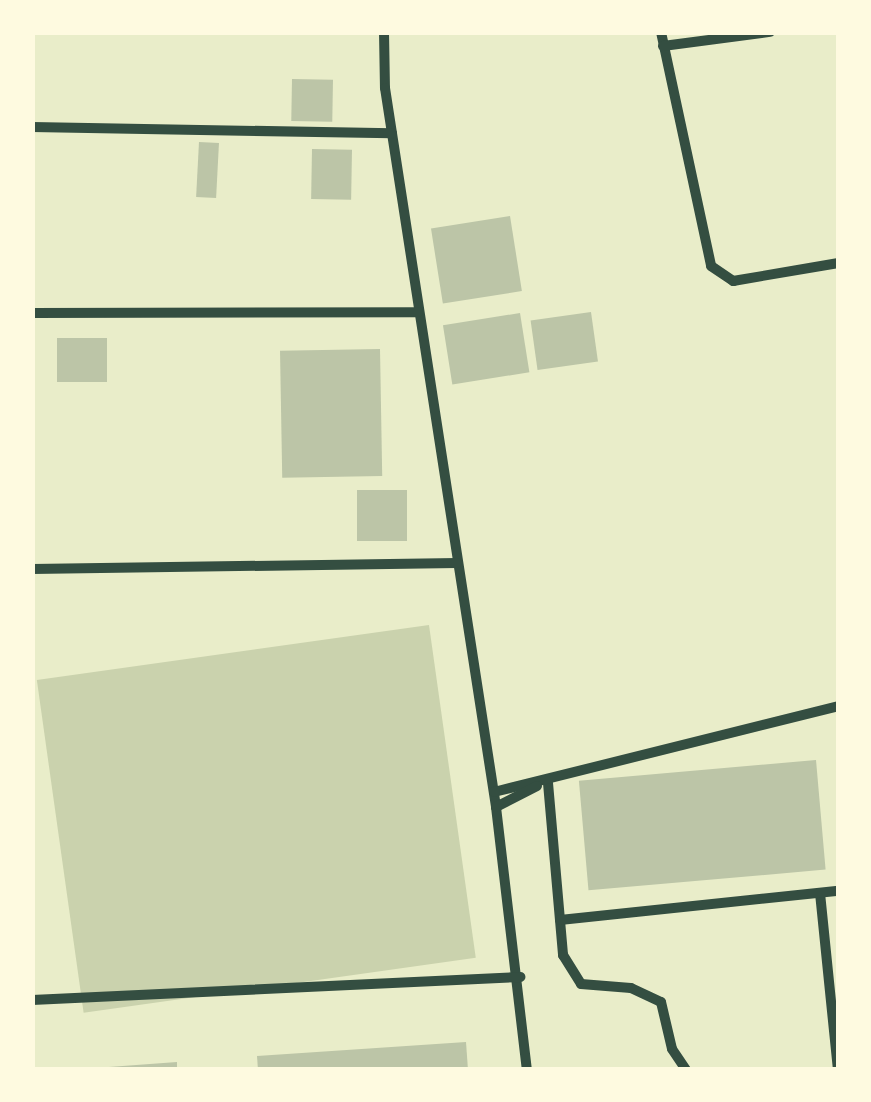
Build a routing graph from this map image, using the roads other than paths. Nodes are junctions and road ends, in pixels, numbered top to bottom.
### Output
1 (384, 32) edge
2 (661, 32) edge
3 (770, 32) edge
4 (663, 46) junction
5 (32, 127) edge
6 (392, 133) junction
7 (838, 263) edge
8 (418, 312) junction
9 (32, 313) edge
10 (457, 562) junction
11 (32, 568) edge
12 (838, 706) edge
13 (542, 785) junction
14 (494, 792) junction
15 (496, 807) junction
16 (838, 890) edge
17 (820, 892) junction
18 (560, 920) junction
19 (520, 977) junction
20 (32, 1000) edge
21 (527, 1070) edge
22 (686, 1070) edge
23 (838, 1070) edge

1 - 6 street
2 - 4 street
3 - 4 street
4 - 7 street
5 - 6 street
6 - 8 street
8 - 9 street
8 - 10 street
10 - 11 street
10 - 14 street
12 - 13 street
13 - 14 street
13 - 15 street
13 - 18 street
14 - 15 street
15 - 19 street
16 - 17 street
17 - 18 street
17 - 23 street
18 - 22 street
19 - 20 street
19 - 21 street

